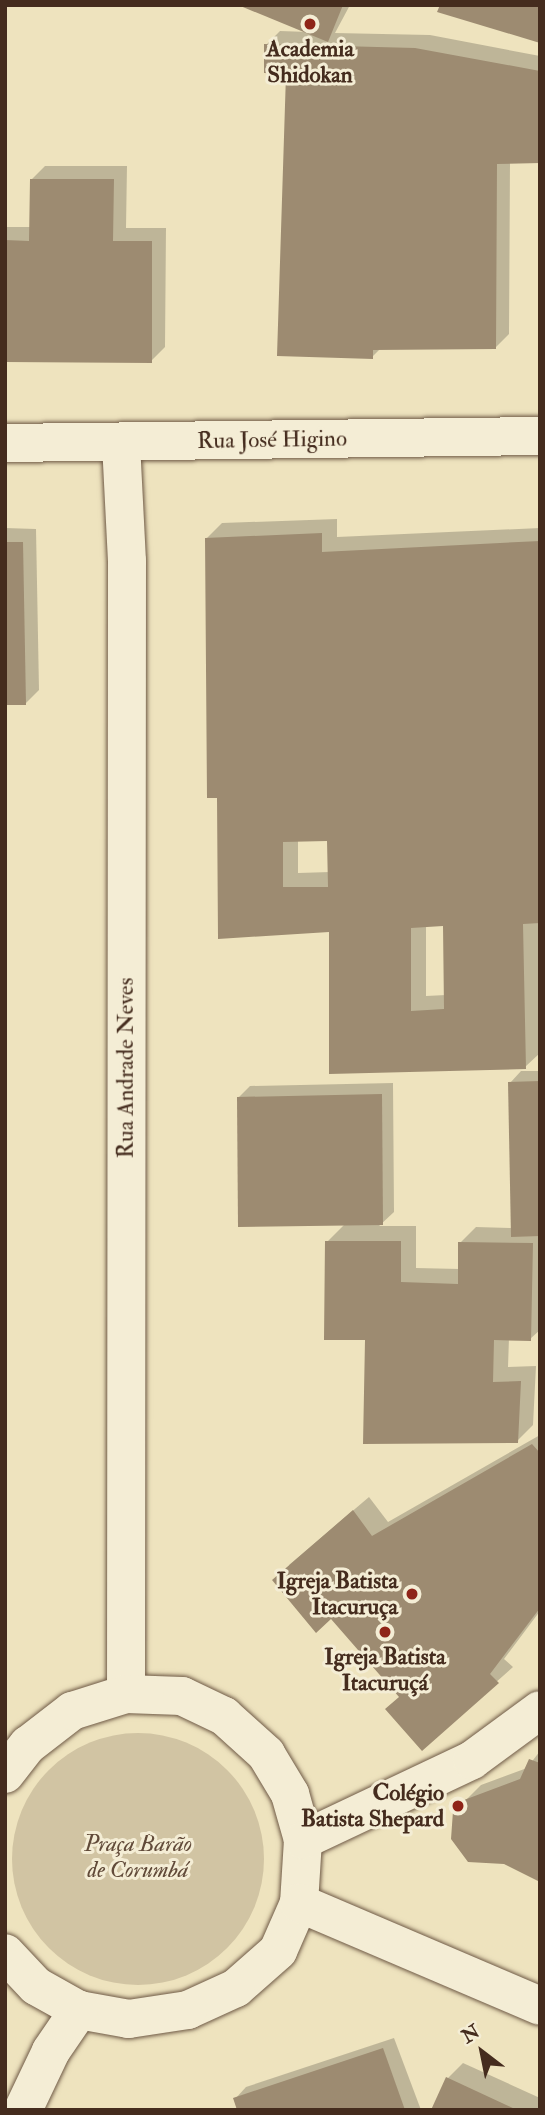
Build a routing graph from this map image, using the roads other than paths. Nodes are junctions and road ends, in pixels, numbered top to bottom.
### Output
1 (540, 436) edge
2 (5, 443) edge
3 (121, 443) junction
4 (126, 1693) junction
5 (540, 1710) edge
6 (5, 1774) edge
7 (303, 1840) junction
8 (299, 1903) junction
9 (5, 1953) edge
10 (540, 2006) edge
11 (79, 2010) junction
12 (23, 2110) edge

1 - 3 street, Rua José Higino
2 - 3 street, Rua José Higino
3 - 4 street, Rua Andrade Neves
4 - 6 street
4 - 7 street
5 - 7 street
7 - 8 street
8 - 10 street
8 - 11 street
9 - 11 street
11 - 12 street

